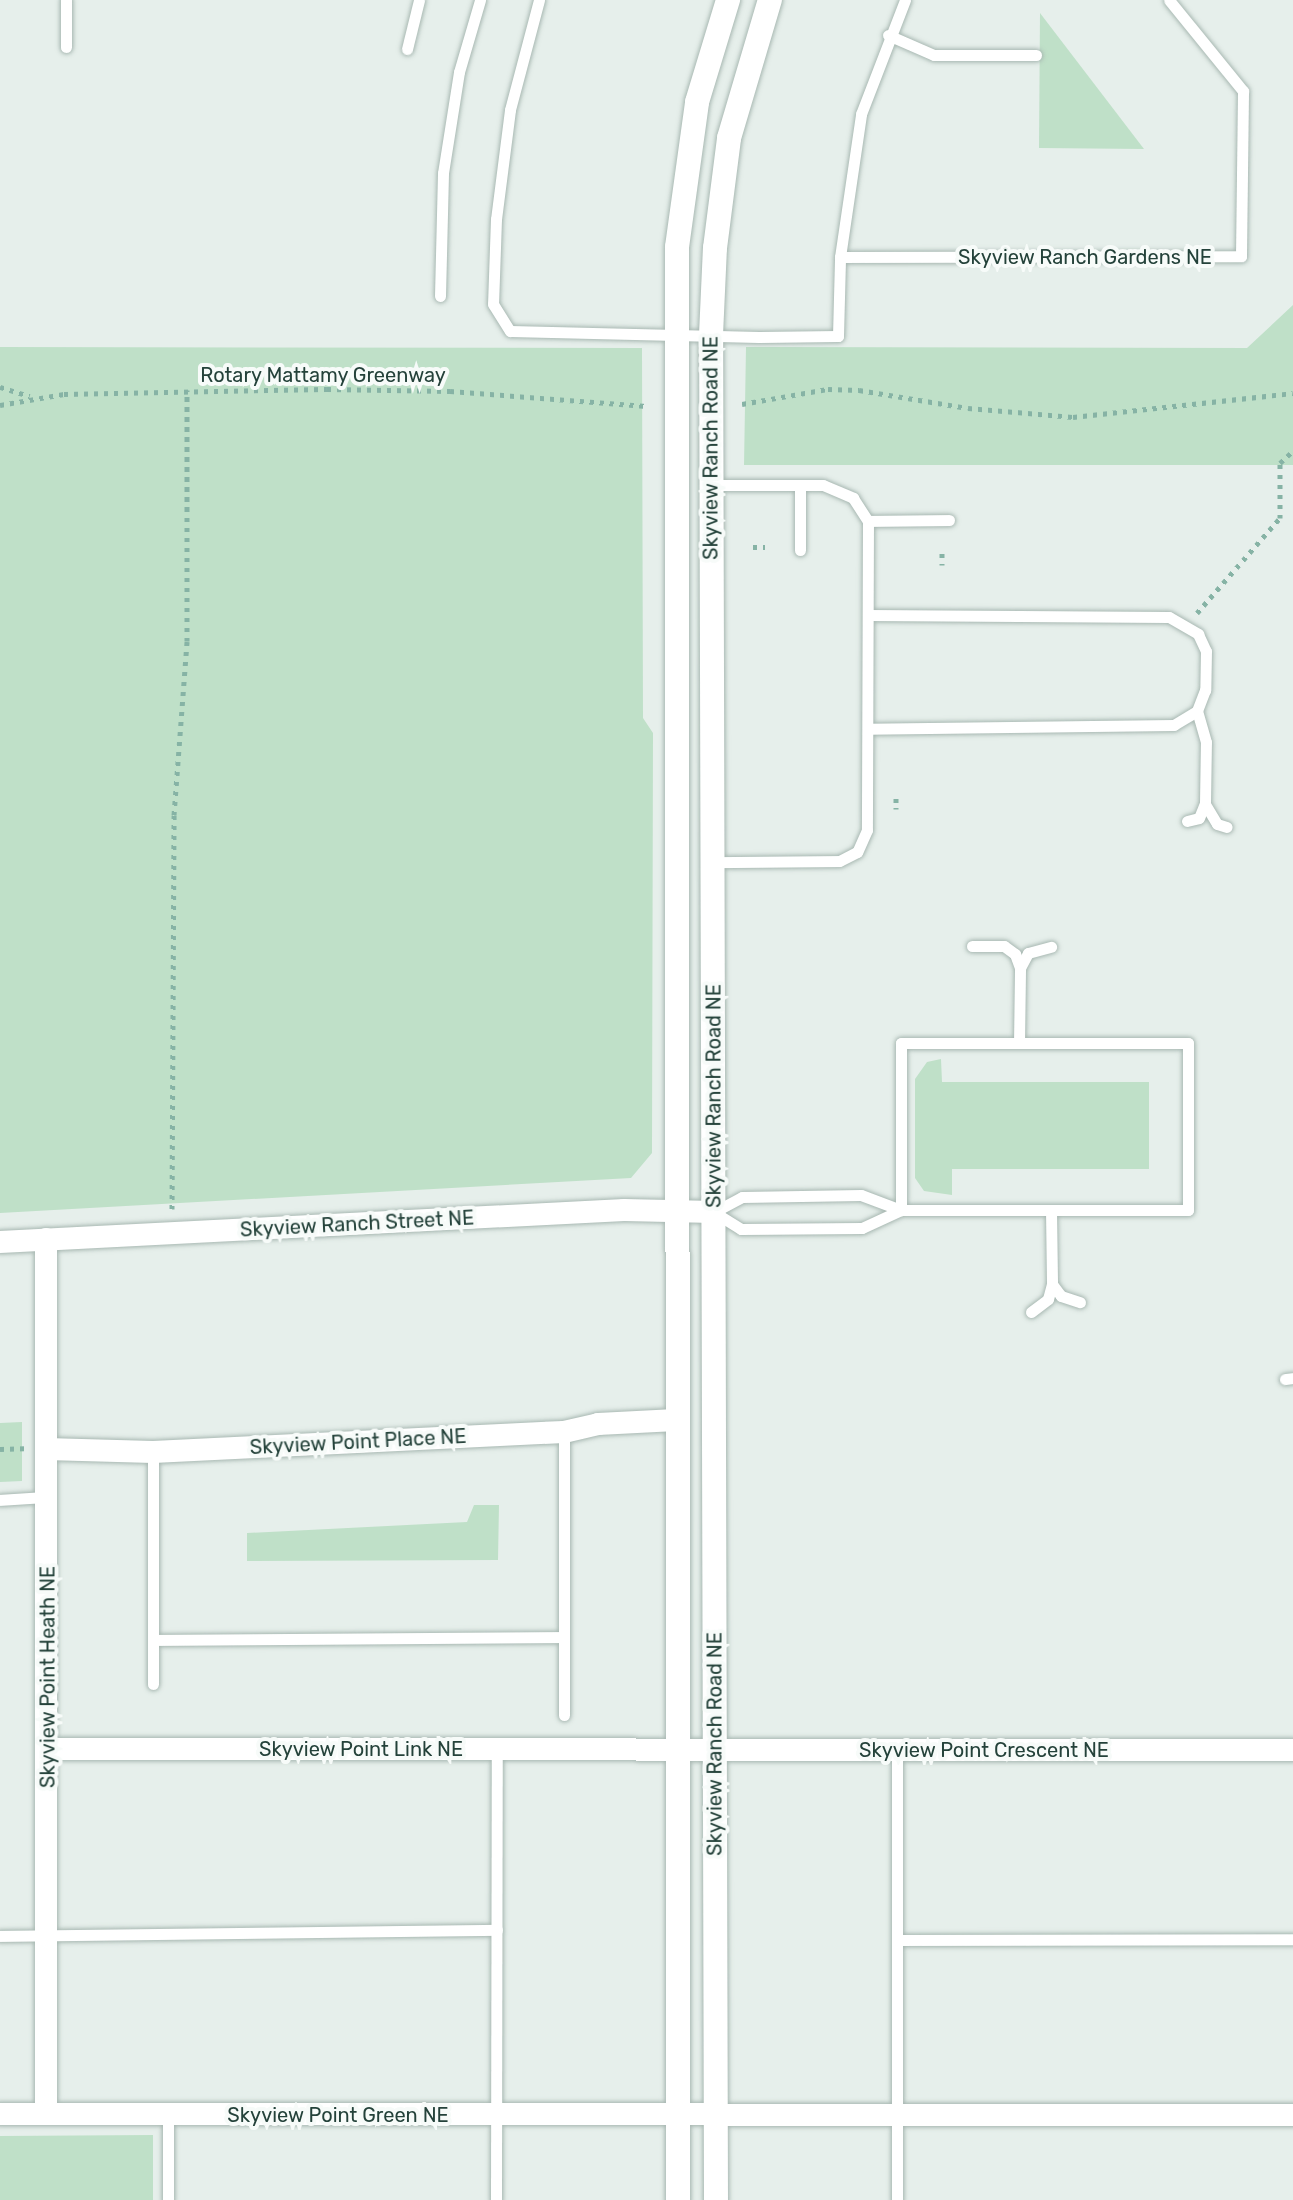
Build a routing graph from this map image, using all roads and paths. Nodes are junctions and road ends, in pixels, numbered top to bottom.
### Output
1 (66, 0) edge
2 (419, 0) edge
3 (480, 0) edge
4 (539, 0) edge
5 (728, 0) edge
6 (770, 0) edge
7 (905, 0) edge
8 (1169, 0) edge
9 (888, 35) junction
10 (66, 47) dead end
11 (407, 49) dead end
12 (1036, 55) dead end
13 (840, 257) junction
14 (440, 296) dead end
15 (678, 333) junction
16 (711, 335) junction
17 (0, 387) edge
18 (187, 390) junction
19 (1293, 393) edge
20 (32, 397) junction
21 (742, 404) dead end
22 (0, 405) edge
23 (646, 406) dead end
24 (1293, 451) edge
25 (711, 485) junction
26 (800, 485) junction
27 (949, 520) dead end
28 (868, 521) junction
29 (753, 547) dead end
30 (765, 547) dead end
31 (800, 550) dead end
32 (942, 553) dead end
33 (942, 565) dead end
34 (1210, 592) dead end
35 (868, 615) junction
36 (1197, 711) junction
37 (868, 729) junction
38 (896, 798) dead end
39 (1205, 803) junction
40 (896, 809) dead end
41 (1187, 821) dead end
42 (1227, 827) dead end
43 (712, 862) junction
44 (972, 946) dead end
45 (1051, 947) dead end
46 (1020, 968) junction
47 (1019, 1043) junction
48 (172, 1209) dead end
49 (901, 1210) junction
50 (1051, 1210) junction
51 (714, 1212) junction
52 (677, 1213) junction
53 (46, 1239) junction
54 (0, 1242) edge
55 (1052, 1284) junction
56 (1080, 1302) dead end
57 (1031, 1312) dead end
58 (676, 1420) junction
59 (564, 1432) junction
60 (46, 1449) junction
61 (153, 1452) junction
62 (47, 1497) junction
63 (0, 1500) edge
64 (564, 1637) junction
65 (153, 1640) junction
66 (153, 1684) dead end
67 (564, 1715) dead end
68 (48, 1749) junction
69 (497, 1749) junction
70 (715, 1749) junction
71 (675, 1750) junction
72 (897, 1750) junction
73 (1293, 1750) edge
74 (497, 1930) junction
75 (47, 1935) junction
76 (0, 1936) edge
77 (1293, 1939) edge
78 (897, 1940) junction
79 (0, 2114) edge
80 (46, 2114) junction
81 (168, 2115) junction
82 (496, 2115) junction
83 (676, 2115) junction
84 (716, 2115) junction
85 (897, 2115) junction
86 (1293, 2115) edge
87 (168, 2200) edge
88 (496, 2200) edge
89 (678, 2200) edge
90 (716, 2200) edge
91 (897, 2200) edge

1 - 10 lane
2 - 11 lane
3 - 14 lane
4 - 15 lane
5 - 15 street, Skyview Ranch Road NE
6 - 16 street, Skyview Ranch Road NE
7 - 9 lane
8 - 13 lane, Skyview Ranch Gardens NE
9 - 12 lane
9 - 13 lane
13 - 16 lane
15 - 16 lane
15 - 52 street, Skyview Ranch Road NE
16 - 25 street, Skyview Ranch Road NE
17 - 20 path
18 - 20 path, Rotary Mattamy Greenway
18 - 23 path, Rotary Mattamy Greenway
18 - 48 path
19 - 21 path
20 - 22 path, Rotary Mattamy Greenway
24 - 34 path
25 - 26 lane
25 - 43 street, Skyview Ranch Road NE
26 - 28 lane
26 - 31 lane
27 - 28 lane
28 - 35 lane
29 - 30 path
32 - 33 path
35 - 36 lane
35 - 37 lane
36 - 37 lane
36 - 39 lane
37 - 43 lane
38 - 40 path
39 - 41 lane
39 - 42 lane
43 - 51 street, Skyview Ranch Road NE
44 - 46 lane
45 - 46 lane
46 - 47 lane
47 - 49 lane
47 - 50 lane
49 - 50 lane
49 - 51 lane
49 - 51 lane
50 - 55 lane
51 - 52 street, Skyview Ranch Street NE
51 - 70 street, Skyview Ranch Road NE
52 - 53 street, Skyview Ranch Street NE
52 - 58 street, Skyview Ranch Road NE
53 - 54 street, Skyview Ranch Street NE
53 - 60 street, Skyview Point Heath NE
55 - 56 lane
55 - 57 lane
58 - 59 street, Skyview Point Place NE
58 - 71 street, Skyview Ranch Road NE
59 - 61 street, Skyview Point Place NE
59 - 64 lane
60 - 61 street, Skyview Point Place NE
60 - 62 street, Skyview Point Heath NE
61 - 65 lane
62 - 63 lane
62 - 68 street, Skyview Point Heath NE
64 - 65 lane
64 - 67 lane
65 - 66 lane
68 - 69 street, Skyview Point Link NE
68 - 75 street, Skyview Point Heath NE
69 - 71 street, Skyview Point Link NE
69 - 74 lane
70 - 71 street, Skyview Point Crescent NE
70 - 72 street, Skyview Point Crescent NE
70 - 84 street, Skyview Ranch Road NE
71 - 83 street, Skyview Ranch Road NE
72 - 73 street, Skyview Point Crescent NE
72 - 78 lane
74 - 75 lane
74 - 82 lane
75 - 76 lane
75 - 80 street, Skyview Point Heath NE
77 - 78 lane
78 - 85 lane
79 - 80 street, Skyview Point Green NE
80 - 81 street, Skyview Point Green NE
81 - 82 street, Skyview Point Green NE
81 - 87 lane
82 - 83 street, Skyview Point Green NE
82 - 88 lane
83 - 84 street
83 - 89 street, Skyview Ranch Road NE
84 - 85 street
84 - 90 street, Skyview Ranch Road NE
85 - 86 street
85 - 91 lane

